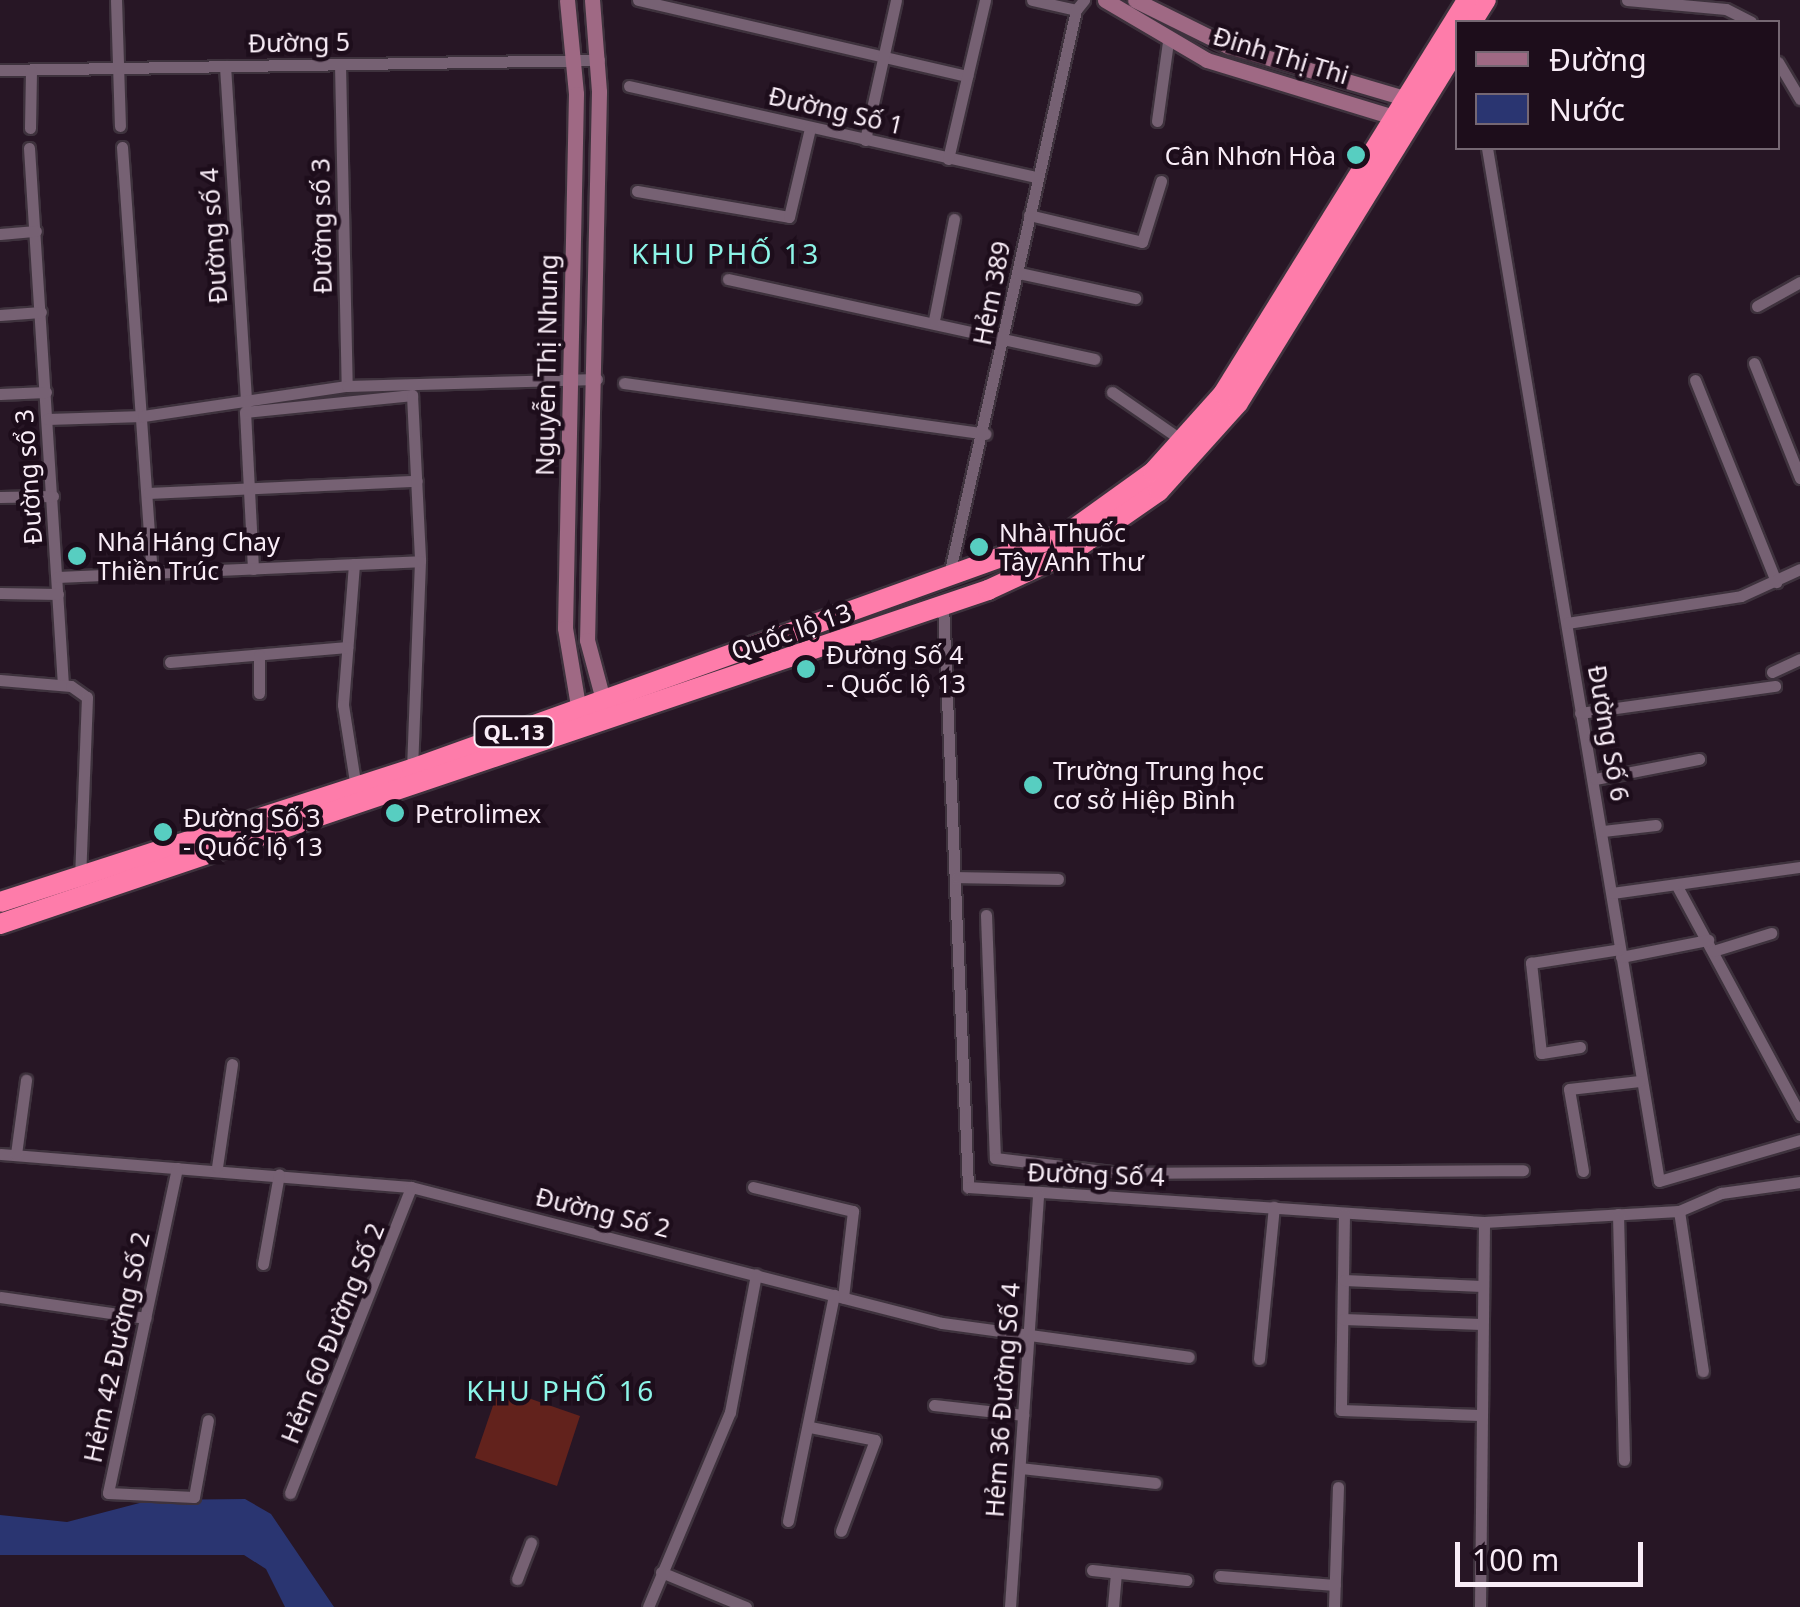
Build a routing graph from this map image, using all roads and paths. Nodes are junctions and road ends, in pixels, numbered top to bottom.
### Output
1 (116, 0) edge
2 (567, 0) edge
3 (592, 0) edge
4 (638, 0) edge
5 (896, 0) edge
6 (985, 0) edge
7 (1032, 0) edge
8 (1105, 0) edge
9 (1136, 0) edge
10 (1627, 0) edge
11 (1080, 5) edge
12 (1746, 20) edge
13 (1455, 22) edge
14 (1168, 42) junction
15 (1455, 51) edge
16 (884, 57) junction
17 (575, 60) junction
18 (599, 60) junction
19 (340, 64) junction
20 (1780, 65) edge
21 (224, 66) junction
22 (118, 68) junction
23 (0, 70) edge
24 (31, 70) junction
25 (967, 76) junction
26 (629, 86) dead end
27 (1800, 99) edge
28 (1415, 101) junction
29 (1157, 120) dead end
30 (1403, 120) junction
31 (120, 126) dead end
32 (30, 128) dead end
33 (810, 128) junction
34 (864, 140) junction
35 (29, 148) dead end
36 (122, 148) dead end
37 (1486, 150) edge
38 (948, 159) junction
39 (1033, 176) junction
40 (1161, 181) dead end
41 (638, 191) dead end
42 (1029, 216) junction
43 (954, 220) dead end
44 (36, 231) junction
45 (0, 234) edge
46 (1019, 273) junction
47 (728, 279) dead end
48 (1800, 282) edge
49 (1135, 298) dead end
50 (1757, 306) dead end
51 (41, 312) junction
52 (0, 315) edge
53 (934, 320) junction
54 (1006, 338) junction
55 (1094, 359) dead end
56 (1754, 363) dead end
57 (597, 379) junction
58 (571, 380) junction
59 (1695, 380) dead end
60 (624, 383) dead end
61 (347, 386) junction
62 (46, 392) junction
63 (1112, 392) dead end
64 (0, 394) edge
65 (246, 403) junction
66 (143, 416) junction
67 (47, 419) junction
68 (985, 434) junction
69 (1183, 442) junction
70 (1800, 478) edge
71 (417, 480) junction
72 (249, 485) junction
73 (148, 493) junction
74 (52, 496) junction
75 (0, 497) edge
76 (420, 561) junction
77 (354, 564) junction
78 (253, 569) junction
79 (1800, 569) edge
80 (152, 573) junction
81 (57, 577) junction
82 (1776, 582) junction
83 (945, 584) junction
84 (0, 593) edge
85 (58, 594) junction
86 (942, 606) junction
87 (1567, 623) junction
88 (347, 647) junction
89 (259, 655) junction
90 (1800, 659) edge
91 (170, 662) dead end
92 (1772, 672) dead end
93 (0, 680) edge
94 (63, 684) junction
95 (1775, 686) dead end
96 (258, 692) dead end
97 (606, 710) junction
98 (1580, 714) junction
99 (581, 719) junction
100 (1699, 759) dead end
101 (412, 769) junction
102 (1595, 779) junction
103 (356, 788) junction
104 (1656, 825) dead end
105 (1603, 831) junction
106 (1800, 867) edge
107 (80, 871) junction
108 (957, 877) junction
109 (1058, 879) dead end
110 (1678, 888) junction
111 (80, 893) junction
112 (1612, 894) junction
113 (0, 902) edge
114 (986, 916) dead end
115 (0, 924) edge
116 (1771, 933) dead end
117 (1710, 945) junction
118 (1620, 953) junction
119 (1580, 1047) dead end
120 (963, 1062) junction
121 (232, 1064) dead end
122 (988, 1064) junction
123 (26, 1080) dead end
124 (1640, 1081) junction
125 (1800, 1115) edge
126 (1800, 1140) edge
127 (0, 1154) edge
128 (16, 1154) junction
129 (218, 1167) junction
130 (177, 1168) junction
131 (1523, 1170) dead end
132 (1583, 1171) dead end
133 (279, 1174) junction
134 (1800, 1182) edge
135 (754, 1187) dead end
136 (411, 1188) junction
137 (1038, 1196) junction
138 (1274, 1207) junction
139 (1679, 1211) junction
140 (1344, 1214) junction
141 (1618, 1214) junction
142 (1484, 1222) junction
143 (263, 1264) dead end
144 (756, 1274) junction
145 (1344, 1280) junction
146 (1482, 1286) junction
147 (839, 1296) junction
148 (0, 1297) edge
149 (144, 1318) junction
150 (1343, 1320) junction
151 (1481, 1324) junction
152 (1029, 1334) junction
153 (1189, 1357) dead end
154 (1258, 1359) dead end
155 (1703, 1371) dead end
156 (934, 1405) dead end
157 (1023, 1416) junction
158 (1479, 1416) junction
159 (208, 1420) dead end
160 (810, 1427) junction
161 (1624, 1460) dead end
162 (1020, 1468) junction
163 (1155, 1483) dead end
164 (1338, 1487) dead end
165 (290, 1494) dead end
166 (788, 1520) dead end
167 (842, 1531) dead end
168 (532, 1544) dead end
169 (1092, 1570) dead end
170 (661, 1572) junction
171 (1116, 1573) junction
172 (1220, 1576) dead end
173 (517, 1578) dead end
174 (1186, 1580) dead end
175 (1335, 1584) junction
176 (648, 1607) edge
177 (746, 1607) edge
178 (1010, 1607) edge
179 (1113, 1607) edge
180 (1334, 1607) edge
181 (1480, 1607) edge

1 - 22 street
2 - 17 street, Nguyễn Thị Nhung
3 - 18 street, Nguyễn Thị Nhung
4 - 16 street
5 - 16 street
6 - 25 street
7 - 11 street
8 - 14 street, Đinh Thị Thi
9 - 28 street, Đinh Thị Thi
10 - 12 street
11 - 39 street, Hẻm 389
13 - 28 highway, Quốc lộ 13 / QL.13
14 - 29 street
14 - 30 street, Đinh Thị Thi
15 - 28 highway, Quốc lộ 13 / QL.13
16 - 25 street
16 - 34 street
17 - 18 street, Đường 5
17 - 19 street, Đường 5
17 - 58 street, Nguyễn Thị Nhung
18 - 57 street, Nguyễn Thị Nhung
19 - 21 street, Đường 5
19 - 61 street, Đường số 3
20 - 27 street
21 - 22 street, Đường 5
21 - 65 street, Đường số 4
22 - 24 street, Đường 5
22 - 31 street
23 - 24 street, Đường 5
24 - 32 street
25 - 38 street
26 - 33 street, Đường Số 1
28 - 30 highway, Quốc lộ 13 / QL.13
30 - 69 highway, Quốc lộ 13 / QL.13
30 - 86 highway, Quốc lộ 13 / QL.13
33 - 34 street, Đường Số 1
33 - 41 street
34 - 38 street, Đường Số 1
35 - 44 street, Đường sổ 3
36 - 66 street
37 - 87 street, Đường Số 6
38 - 39 street, Đường Số 1
39 - 42 street, Hẻm 389
40 - 42 street
42 - 46 street, Hẻm 389
43 - 53 street
44 - 45 street
44 - 51 street, Đường sổ 3
46 - 49 street
46 - 54 street, Hẻm 389
47 - 53 street
48 - 50 street
51 - 52 street
51 - 62 street, Đường sổ 3
53 - 54 street
54 - 55 street
54 - 68 street, Hẻm 389
56 - 70 street
57 - 58 street
57 - 97 street, Nguyễn Thị Nhung
58 - 61 street
58 - 99 street, Nguyễn Thị Nhung
59 - 82 street
60 - 68 street
61 - 65 street
62 - 64 street
62 - 67 street, Đường sổ 3
63 - 69 street
65 - 66 street
66 - 67 street
66 - 73 street
67 - 74 street, Đường sổ 3
68 - 83 street, Hẻm 389
69 - 83 highway, Quốc lộ 13 / QL.13
71 - 72 street
71 - 72 street
71 - 76 street
72 - 73 street
72 - 78 street
73 - 80 street
74 - 75 street
74 - 81 street, Đường sổ 3
76 - 77 street
76 - 101 street
77 - 78 street
77 - 88 street
78 - 80 street
79 - 82 street
80 - 81 street
81 - 85 street, Đường sổ 3
82 - 87 street
83 - 86 highway
83 - 97 highway, Quốc lộ 13 / QL.13
84 - 85 street
85 - 94 street, Đường sổ 3
86 - 97 highway, Quốc lộ 13 / QL.13
86 - 108 street, Đường Số 4
87 - 98 street, Đường Số 6
88 - 89 street
88 - 103 street
89 - 91 street
89 - 96 street
90 - 92 street
93 - 94 street
94 - 107 street
95 - 98 street
97 - 99 highway, Quốc lộ 13 / QL.13
98 - 102 street, Đường Số 6
99 - 101 highway, Quốc lộ 13 / QL.13
99 - 111 highway, Quốc lộ 13 / QL.13
100 - 102 street
101 - 103 highway, Quốc lộ 13 / QL.13
102 - 105 street, Đường Số 6
103 - 107 highway, Quốc lộ 13 / QL.13
104 - 105 street
105 - 112 street, Đường Số 6
106 - 110 street
107 - 111 street
107 - 113 highway, Quốc lộ 13 / QL.13
108 - 109 street
108 - 120 street, Đường Số 4
110 - 112 street
110 - 117 street
111 - 115 highway, Quốc lộ 13 / QL.13
112 - 118 street, Đường Số 6
114 - 122 street
116 - 117 street
117 - 118 street
117 - 125 street
118 - 119 street
118 - 124 street, Đường Số 6
120 - 122 street
120 - 137 street, Đường Số 4
121 - 129 street
122 - 131 street
123 - 128 street
124 - 126 street, Đường Số 6
124 - 132 street
127 - 128 street, Đường Số 2
128 - 130 street, Đường Số 2
129 - 130 street, Đường Số 2
129 - 133 street, Đường Số 2
130 - 149 street, Hẻm 42 Đường Số 2
133 - 136 street, Đường Số 2
133 - 143 street
134 - 139 street, Đường Số 4
135 - 147 street
136 - 144 street, Đường Số 2
136 - 165 street, Hẻm 60 Đường Số 2
137 - 138 street, Đường Số 4
137 - 152 street, Hẻm 36 Đường Số 4
138 - 140 street, Đường Số 4
138 - 154 street
139 - 141 street, Đường Số 4
139 - 155 street
140 - 142 street, Đường Số 4
140 - 145 street
141 - 142 street, Đường Số 4
141 - 161 street
142 - 146 street
144 - 147 street, Đường Số 2
144 - 170 street
145 - 146 street
145 - 150 street
146 - 151 street
147 - 152 street, Đường Số 2
147 - 160 street
148 - 149 street
149 - 159 street, Hẻm 42 Đường Số 2
150 - 151 street
150 - 158 street
151 - 158 street
152 - 153 street, Đường Số 2
152 - 157 street, Hẻm 36 Đường Số 4
156 - 157 street
157 - 162 street, Hẻm 36 Đường Số 4
158 - 181 street
160 - 166 street
160 - 167 street
162 - 163 street
162 - 178 street, Hẻm 36 Đường Số 4
164 - 175 street
168 - 173 street
169 - 171 street
170 - 176 street
170 - 177 street
171 - 174 street
171 - 179 street
172 - 175 street
175 - 180 street

